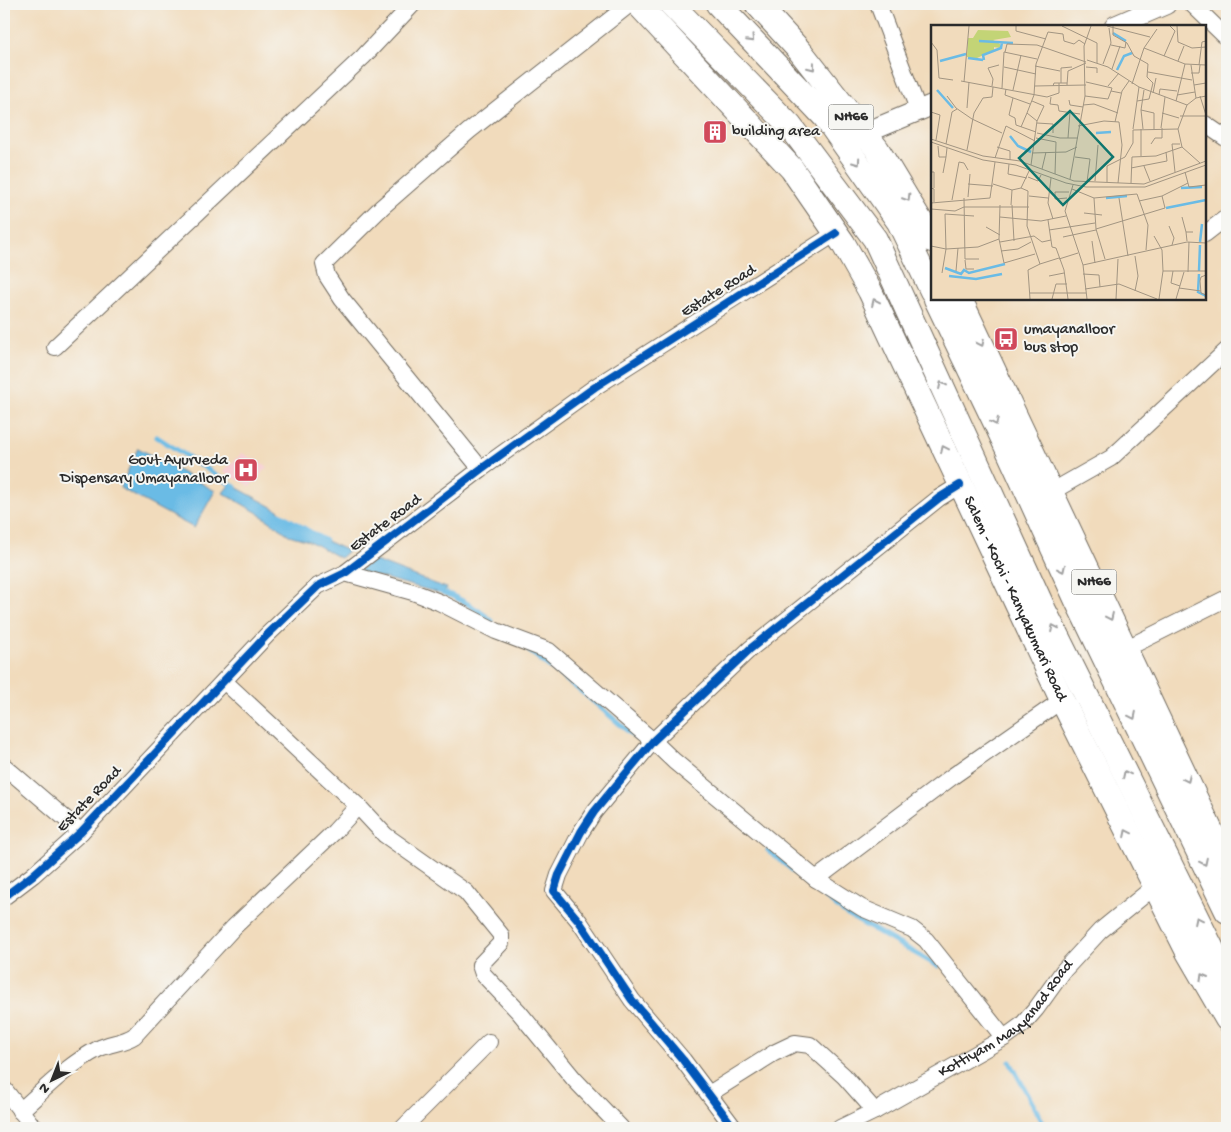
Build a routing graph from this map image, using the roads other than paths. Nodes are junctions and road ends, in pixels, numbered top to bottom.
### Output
1 (412, 4) edge
2 (630, 4) edge
3 (638, 4) edge
4 (671, 4) edge
5 (718, 4) edge
6 (757, 4) edge
7 (878, 4) edge
8 (1166, 4) edge
9 (1192, 4) edge
10 (1117, 25) edge
11 (1227, 38) edge
12 (925, 109) edge
13 (1206, 125) edge
14 (865, 134) junction
15 (1227, 139) edge
16 (1227, 217) edge
17 (1206, 233) edge
18 (836, 234) junction
19 (931, 238) edge
20 (931, 290) edge
21 (936, 300) edge
22 (960, 300) edge
23 (55, 347) dead end
24 (1227, 350) edge
25 (481, 469) junction
26 (960, 485) junction
27 (1051, 492) junction
28 (345, 573) junction
29 (1227, 598) edge
30 (1125, 649) junction
31 (224, 681) junction
32 (1062, 700) junction
33 (653, 741) junction
34 (4, 766) edge
35 (358, 806) junction
36 (81, 832) junction
37 (1225, 854) edge
38 (816, 879) junction
39 (1154, 887) junction
40 (4, 897) edge
41 (1227, 911) edge
42 (1227, 979) edge
43 (1227, 1019) edge
44 (1004, 1038) junction
45 (489, 1042) dead end
46 (4, 1089) edge
47 (708, 1094) junction
48 (20, 1111) junction
49 (875, 1111) junction
50 (34, 1128) edge
51 (403, 1128) edge
52 (621, 1128) edge
53 (734, 1128) edge
54 (840, 1128) edge

1 - 23 street
2 - 25 street
3 - 18 highway, Salem - Kochi - Kanyakumari Road
42 -> 4 highway
5 -> 20 highway
6 -> 14 highway, NH66
7 - 12 street
8 - 10 main road
9 - 11 street
12 - 14 main road
13 - 15 street
14 -> 19 highway, NH66
16 - 17 street
18 - 25 street, Estate Road
26 -> 18 highway, Salem - Kochi - Kanyakumari Road
21 -> 41 highway
22 -> 27 highway, NH66
24 - 27 street
25 - 28 street, Estate Road
26 - 32 highway, Salem - Kochi - Kanyakumari Road
26 - 33 street
27 -> 30 highway, NH66
28 - 31 street, Estate Road
28 - 33 street
29 - 30 street
30 -> 37 highway, NH66
31 - 35 street
31 - 36 street, Estate Road
32 - 38 street
39 -> 32 highway, Salem - Kochi - Kanyakumari Road
33 - 38 street
33 - 47 street
34 - 36 street
35 - 48 street
35 - 52 street
36 - 40 street, Estate Road
38 - 44 street
43 -> 39 highway, Salem - Kochi - Kanyakumari Road
39 - 44 street, Kottiyam Mayyanad Road
44 - 49 street, Kottiyam Mayyanad Road
45 - 51 street
46 - 48 street
47 - 49 street
47 - 53 street
48 - 50 street
49 - 54 street, Kottiyam Mayyanad Road

